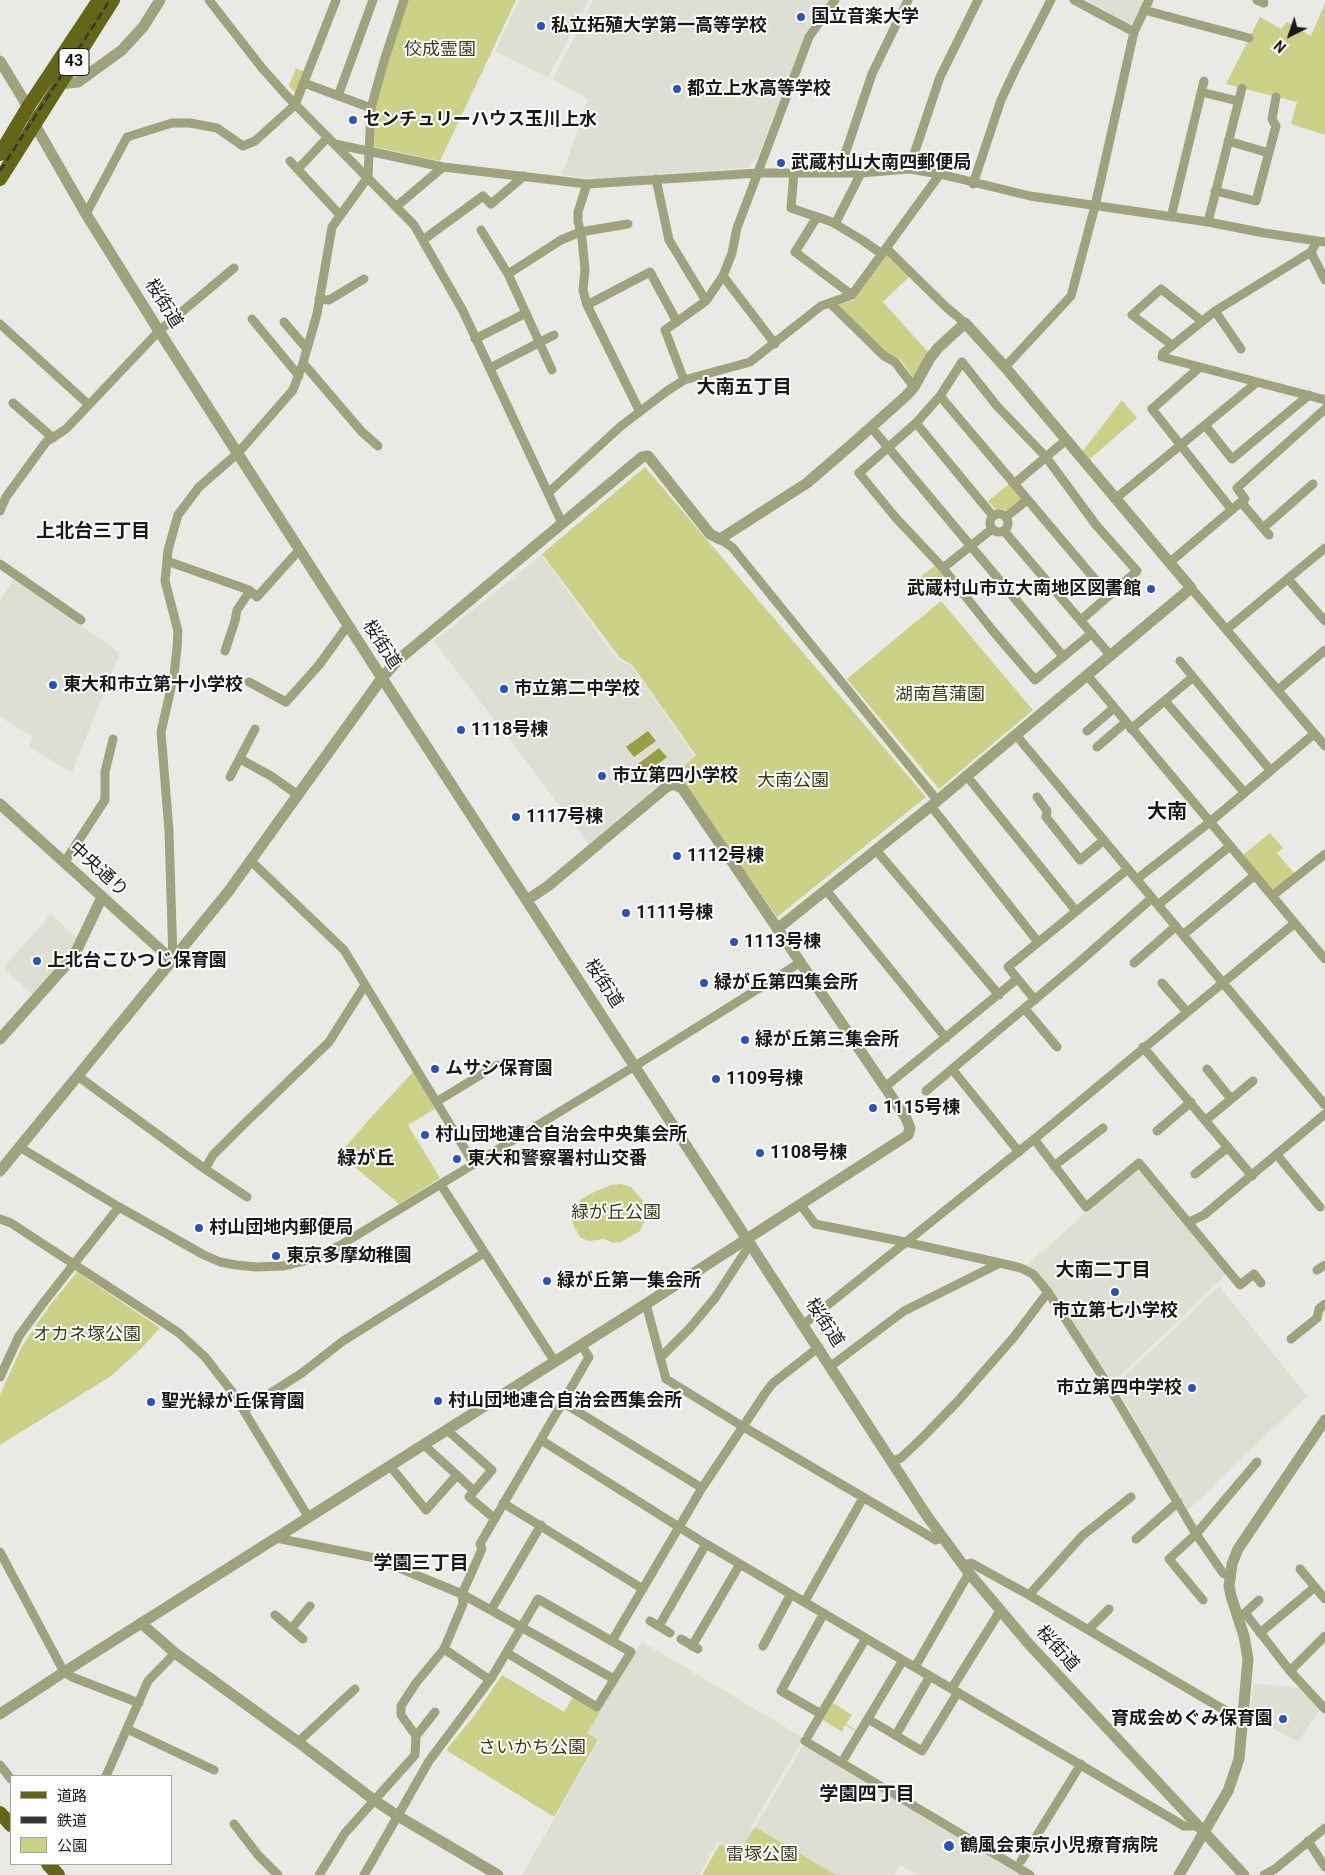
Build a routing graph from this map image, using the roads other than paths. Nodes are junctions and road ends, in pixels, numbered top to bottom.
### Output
1 (99, 0) edge
2 (113, 0) edge
3 (160, 0) edge
4 (209, 0) edge
5 (336, 0) edge
6 (373, 0) edge
7 (835, 0) edge
8 (908, 0) edge
9 (978, 0) edge
10 (1051, 0) edge
11 (1074, 0) edge
12 (1149, 0) edge
13 (401, 1) edge
14 (1144, 10) junction
15 (1134, 32) junction
16 (1249, 38) dead end
17 (0, 61) edge
18 (1204, 81) dead end
19 (304, 83) junction
20 (60, 84) junction
21 (1242, 88) dead end
22 (1201, 92) junction
23 (338, 96) junction
24 (1276, 96) dead end
25 (1238, 101) junction
26 (295, 105) junction
27 (28, 107) junction
28 (372, 108) junction
29 (35, 125) junction
30 (332, 140) junction
31 (1228, 141) junction
32 (370, 150) junction
33 (1269, 153) junction
34 (0, 154) edge
35 (290, 161) dead end
36 (443, 166) junction
37 (909, 169) junction
38 (298, 170) junction
39 (794, 172) junction
40 (839, 172) junction
41 (758, 173) junction
42 (861, 173) junction
43 (940, 174) junction
44 (524, 176) junction
45 (368, 177) junction
46 (0, 179) edge
47 (656, 179) junction
48 (587, 184) junction
49 (973, 184) junction
50 (1215, 191) junction
51 (398, 206) junction
52 (1095, 206) junction
53 (86, 214) junction
54 (340, 215) junction
55 (817, 217) junction
56 (1171, 217) junction
57 (1208, 222) junction
58 (628, 224) dead end
59 (835, 224) junction
60 (482, 230) dead end
61 (580, 232) junction
62 (423, 240) junction
63 (1321, 241) edge
64 (884, 251) junction
65 (1311, 252) junction
66 (234, 268) dead end
67 (508, 274) junction
68 (723, 276) junction
69 (364, 280) dead end
70 (1325, 280) edge
71 (852, 295) junction
72 (319, 299) junction
73 (706, 301) junction
74 (830, 303) junction
75 (587, 305) junction
76 (1215, 311) junction
77 (526, 314) junction
78 (252, 319) dead end
79 (1202, 321) junction
80 (284, 322) dead end
81 (677, 322) junction
82 (965, 323) junction
83 (0, 324) edge
84 (159, 331) junction
85 (554, 335) dead end
86 (475, 339) junction
87 (538, 342) junction
88 (775, 344) junction
89 (1172, 345) junction
90 (307, 349) junction
91 (1241, 349) dead end
92 (303, 363) junction
93 (1005, 367) junction
94 (1200, 367) junction
95 (490, 368) junction
96 (552, 370) dead end
97 (299, 376) junction
98 (684, 380) junction
99 (1256, 383) junction
100 (914, 387) junction
101 (1309, 395) junction
102 (940, 396) junction
103 (1325, 400) edge
104 (13, 403) dead end
105 (89, 405) junction
106 (1325, 409) edge
107 (640, 410) junction
108 (916, 424) junction
109 (1205, 425) junction
110 (871, 427) junction
111 (53, 438) junction
112 (1066, 440) junction
113 (1181, 445) junction
114 (378, 446) dead end
115 (889, 448) junction
116 (238, 453) junction
117 (1046, 457) junction
118 (1014, 484) junction
119 (1313, 484) dead end
120 (548, 493) junction
121 (1115, 499) junction
122 (1027, 500) junction
123 (1241, 502) junction
124 (1232, 510) junction
125 (0, 511) edge
126 (993, 516) junction
127 (1006, 517) junction
128 (562, 524) junction
129 (992, 529) junction
130 (1004, 531) junction
131 (720, 539) junction
132 (970, 546) junction
133 (1325, 548) edge
134 (300, 549) junction
135 (167, 561) junction
136 (1169, 563) junction
137 (0, 564) edge
138 (943, 568) junction
139 (1288, 578) junction
140 (1191, 588) junction
141 (250, 591) junction
142 (1109, 596) junction
143 (81, 620) dead end
144 (1081, 620) junction
145 (1325, 621) edge
146 (348, 625) junction
147 (1227, 629) junction
148 (1092, 633) junction
149 (1325, 650) edge
150 (225, 651) dead end
151 (1110, 655) junction
152 (1063, 656) junction
153 (1180, 661) dead end
154 (1086, 676) junction
155 (1193, 677) junction
156 (382, 678) junction
157 (249, 682) dead end
158 (1278, 690) junction
159 (1164, 701) junction
160 (1114, 708) junction
161 (1129, 725) junction
162 (255, 729) dead end
163 (1088, 730) dead end
164 (1314, 734) junction
165 (1016, 735) junction
166 (113, 739) dead end
167 (1097, 746) dead end
168 (1325, 746) edge
169 (240, 759) junction
170 (1270, 770) junction
171 (966, 775) junction
172 (230, 777) dead end
173 (1244, 792) junction
174 (298, 795) junction
175 (1037, 797) dead end
176 (934, 803) junction
177 (0, 804) edge
178 (1210, 822) junction
179 (1104, 840) junction
180 (1230, 846) junction
181 (876, 850) junction
182 (1325, 854) edge
183 (251, 862) junction
184 (64, 863) junction
185 (1128, 869) junction
186 (1255, 876) junction
187 (1137, 879) junction
188 (826, 890) junction
189 (1272, 896) junction
190 (102, 897) junction
191 (527, 900) junction
192 (1155, 901) junction
193 (1076, 911) junction
194 (1294, 923) junction
195 (1176, 926) junction
196 (777, 929) junction
197 (1183, 935) junction
198 (1038, 942) junction
199 (1325, 959) edge
200 (173, 961) junction
201 (800, 962) junction
202 (1134, 963) dead end
203 (1017, 979) junction
204 (1222, 982) junction
205 (1162, 983) dead end
206 (365, 985) junction
207 (999, 995) junction
208 (1035, 1000) junction
209 (1024, 1009) junction
210 (1187, 1012) junction
211 (946, 1038) junction
212 (0, 1039) edge
213 (1144, 1047) junction
214 (1057, 1048) dead end
215 (497, 1065) dead end
216 (635, 1066) junction
217 (952, 1069) junction
218 (1207, 1069) dead end
219 (78, 1077) junction
220 (1253, 1080) dead end
221 (885, 1087) junction
222 (926, 1091) dead end
223 (1231, 1099) junction
224 (436, 1102) junction
225 (1191, 1102) junction
226 (1325, 1105) edge
227 (1325, 1116) edge
228 (1206, 1120) junction
229 (1102, 1128) dead end
230 (1157, 1131) dead end
231 (1034, 1139) junction
232 (1228, 1147) junction
233 (21, 1148) junction
234 (1019, 1152) junction
235 (1277, 1155) junction
236 (4, 1159) edge
237 (474, 1164) junction
238 (1054, 1166) junction
239 (205, 1169) junction
240 (0, 1172) edge
241 (1195, 1174) dead end
242 (1252, 1176) junction
243 (441, 1185) junction
244 (247, 1197) dead end
245 (800, 1204) junction
246 (119, 1207) junction
247 (1320, 1207) dead end
248 (0, 1219) edge
249 (1189, 1222) junction
250 (749, 1240) junction
251 (905, 1242) junction
252 (484, 1252) junction
253 (1000, 1263) junction
254 (74, 1264) junction
255 (1325, 1265) edge
256 (1317, 1270) dead end
257 (1261, 1284) dead end
258 (1048, 1292) junction
259 (646, 1304) junction
260 (1325, 1304) edge
261 (804, 1324) junction
262 (1290, 1339) dead end
263 (581, 1345) junction
264 (819, 1347) junction
265 (660, 1358) junction
266 (555, 1362) junction
267 (831, 1366) junction
268 (0, 1377) edge
269 (562, 1402) junction
270 (244, 1410) junction
271 (1325, 1420) edge
272 (742, 1426) junction
273 (447, 1430) junction
274 (541, 1440) junction
275 (424, 1445) junction
276 (892, 1461) junction
277 (1257, 1462) dead end
278 (390, 1466) junction
279 (457, 1475) junction
280 (702, 1488) junction
281 (474, 1491) junction
282 (1131, 1497) dead end
283 (863, 1498) junction
284 (503, 1502) junction
285 (1178, 1502) junction
286 (308, 1518) junction
287 (494, 1518) junction
288 (541, 1525) junction
289 (679, 1527) junction
290 (1196, 1534) junction
291 (276, 1538) junction
292 (943, 1538) junction
293 (1136, 1538) dead end
294 (706, 1544) junction
295 (0, 1552) edge
296 (740, 1564) junction
297 (966, 1569) junction
298 (1300, 1569) dead end
299 (1230, 1576) junction
300 (1315, 1587) junction
301 (643, 1589) junction
302 (462, 1594) junction
303 (791, 1594) junction
304 (1029, 1595) junction
305 (1325, 1599) edge
306 (1203, 1600) dead end
307 (1259, 1600) dead end
308 (805, 1601) junction
309 (310, 1606) dead end
310 (1109, 1609) dead end
311 (491, 1610) junction
312 (1000, 1611) junction
313 (824, 1613) junction
314 (275, 1615) dead end
315 (1241, 1615) junction
316 (650, 1621) dead end
317 (141, 1623) junction
318 (659, 1626) junction
319 (522, 1627) junction
320 (291, 1629) junction
321 (1088, 1630) junction
322 (1260, 1632) junction
323 (670, 1633) dead end
324 (1325, 1636) edge
325 (866, 1638) junction
326 (303, 1639) dead end
327 (681, 1639) dead end
328 (612, 1641) junction
329 (763, 1646) dead end
330 (444, 1649) junction
331 (175, 1653) junction
332 (507, 1653) junction
333 (903, 1660) junction
334 (915, 1667) junction
335 (1290, 1671) junction
336 (64, 1672) junction
337 (930, 1676) junction
338 (614, 1679) junction
339 (490, 1680) junction
340 (356, 1689) dead end
341 (955, 1690) junction
342 (138, 1703) junction
343 (1325, 1708) edge
344 (435, 1712) dead end
345 (0, 1714) edge
346 (821, 1714) junction
347 (868, 1719) junction
348 (1243, 1721) junction
349 (127, 1729) junction
350 (896, 1735) junction
351 (416, 1736) junction
352 (298, 1742) junction
353 (845, 1757) dead end
354 (1081, 1764) junction
355 (0, 1765) edge
356 (214, 1770) dead end
357 (106, 1775) edge
358 (10, 1778) edge
359 (374, 1800) junction
360 (0, 1813) edge
361 (398, 1816) junction
362 (10, 1824) edge
363 (234, 1824) dead end
364 (1325, 1828) edge
365 (1200, 1829) junction
366 (1308, 1841) junction
367 (1021, 1861) dead end
368 (1325, 1867) edge
369 (278, 1875) edge
370 (319, 1875) edge
371 (364, 1875) edge
372 (498, 1875) edge
373 (1030, 1875) edge
374 (1179, 1875) edge
375 (1244, 1875) edge
376 (1264, 1875) edge

1 - 27 main road, 43
2 - 20 main road, 43
3 - 20 street
4 - 26 street
5 - 19 street
6 - 23 street
7 - 41 street
8 - 40 street
9 - 37 street
10 - 49 street
11 - 15 street
12 - 14 street
13 - 28 street
14 - 15 street
14 - 16 street
15 - 52 street
17 - 27 street, 桜街道
18 - 22 street
19 - 23 street
19 - 26 street
20 - 29 main road, 43
21 - 25 street
22 - 25 street
22 - 56 street
23 - 28 street
24 - 33 street
25 - 31 street
26 - 30 street
26 - 53 street
27 - 29 street, 桜街道
27 - 34 main road, 43
28 - 32 street
29 - 46 main road, 43
29 - 53 street, 桜街道
30 - 32 street
30 - 38 street
30 - 45 street
31 - 33 street
31 - 50 street
32 - 36 street
32 - 45 street
33 - 50 street
35 - 38 street
36 - 44 street
36 - 51 street
37 - 42 street
37 - 43 street
38 - 54 street
39 - 40 street
39 - 41 street
39 - 55 street
40 - 42 street
41 - 47 street
41 - 68 street
42 - 59 street
43 - 49 street
43 - 64 street
44 - 48 street
44 - 62 street
45 - 51 street
45 - 54 street
47 - 48 street
47 - 73 street
48 - 61 street
49 - 52 street
50 - 57 street
51 - 62 street
52 - 56 street
52 - 93 street
53 - 84 street, 桜街道
54 - 72 street
55 - 59 street
55 - 71 street
56 - 57 street
57 - 63 street
58 - 61 street
59 - 64 street
60 - 67 street
61 - 67 street
61 - 75 street
62 - 86 street
63 - 65 street
64 - 71 street
64 - 82 street
65 - 70 street
65 - 76 street
66 - 84 street
67 - 77 street
68 - 73 street
68 - 88 street
69 - 72 street
71 - 74 street
72 - 90 street
73 - 81 street
74 - 88 street
74 - 100 street
75 - 81 street
75 - 107 street
76 - 79 street
76 - 91 street
77 - 86 street
77 - 87 street
78 - 97 street
79 - 89 street
79 - 89 street
80 - 90 street
81 - 98 street
82 - 93 street
82 - 100 street
83 - 105 street
84 - 105 street
84 - 116 street, 桜街道
85 - 87 street
86 - 95 street
87 - 95 street
87 - 96 street
88 - 98 street
89 - 94 street
90 - 92 street
92 - 97 street
92 - 114 street
93 - 112 street
94 - 99 street
94 - 113 street
95 - 120 street
97 - 116 street
98 - 107 street
99 - 101 street
99 - 109 street
100 - 110 street
101 - 103 street
101 - 109 street
102 - 108 street
102 - 117 street
102 - 118 street
104 - 111 street
105 - 111 street
106 - 123 street
107 - 120 street
108 - 115 street
108 - 126 street
109 - 113 street
110 - 115 street
110 - 131 street
111 - 125 street
112 - 117 street
112 - 121 street
113 - 121 street
113 - 124 street
115 - 132 street
115 - 138 street
116 - 134 street, 桜街道
116 - 135 street
117 - 118 street
117 - 142 street
118 - 122 street
119 - 123 street
120 - 128 street
121 - 136 street
122 - 127 street
122 - 142 street
123 - 124 street
124 - 136 street
126 - 127 street
126 - 129 street
127 - 130 street
128 - 131 street
128 - 156 street
129 - 130 street
129 - 132 street
130 - 144 street
131 - 176 street
132 - 138 street
132 - 152 street
133 - 139 street
134 - 141 street
134 - 146 street, 桜街道
135 - 141 street
135 - 200 street
136 - 140 street
137 - 143 street
138 - 152 street
139 - 145 street
139 - 147 street
140 - 147 street
140 - 151 street
141 - 150 street
142 - 144 street
144 - 148 street
146 - 156 street, 桜街道
146 - 157 street
147 - 158 street
148 - 151 street
148 - 152 street
149 - 158 street
151 - 154 street
153 - 155 street
154 - 160 street
154 - 165 street
155 - 159 street
155 - 170 street
156 - 174 street
156 - 191 street, 桜街道
158 - 164 street
159 - 161 street
159 - 173 street
160 - 161 street
160 - 163 street
161 - 167 street
161 - 178 street
162 - 169 street
164 - 168 street
164 - 170 street
165 - 171 street
165 - 179 street
166 - 184 street
169 - 172 street
169 - 174 street
170 - 173 street
171 - 176 street
171 - 193 street
173 - 178 street
174 - 183 street
175 - 179 street
176 - 181 street
176 - 198 street
177 - 184 street, 中央通り
178 - 180 street
178 - 187 street
179 - 185 street
180 - 186 street
180 - 192 street
181 - 188 street
181 - 207 street
182 - 189 street
183 - 200 street
183 - 206 street
184 - 190 street, 中央通り
185 - 187 street
185 - 193 street
186 - 189 street
186 - 197 street
187 - 192 street
188 - 196 street
188 - 211 street
189 - 194 street
190 - 200 street, 中央通り
190 - 212 street
191 - 196 street
191 - 216 street, 桜街道
192 - 195 street
192 - 208 street
193 - 198 street
194 - 199 street
194 - 204 street
195 - 197 street
195 - 202 street
196 - 201 street
197 - 204 street
198 - 203 street
200 - 219 street
201 - 216 street
201 - 221 street
203 - 207 street
203 - 208 street
204 - 210 street
204 - 226 street
205 - 210 street
206 - 224 street
206 - 239 street
207 - 211 street
208 - 209 street
209 - 214 street
209 - 217 street
210 - 213 street
211 - 221 street
213 - 225 street
213 - 231 street
215 - 224 street
216 - 237 street
216 - 250 street, 桜街道
217 - 222 street
217 - 234 street
218 - 223 street
219 - 233 street
219 - 239 street
220 - 223 street
221 - 245 street
223 - 228 street
224 - 237 street
225 - 228 street
225 - 230 street
227 - 235 street
228 - 232 street
229 - 238 street
231 - 234 street
231 - 238 street
232 - 241 street
232 - 242 street
233 - 236 street
233 - 246 street
234 - 251 street
235 - 242 street
235 - 247 street
236 - 240 street
237 - 243 street
238 - 249 street
239 - 244 street
242 - 249 street
243 - 246 street
243 - 252 street
245 - 250 street
245 - 251 street
246 - 254 street
248 - 254 street
249 - 257 street
250 - 259 street
250 - 261 street, 桜街道
250 - 265 street
251 - 253 street
251 - 261 street
252 - 266 street
252 - 270 street
253 - 258 street
253 - 267 street
254 - 268 street
254 - 270 street
255 - 256 street
258 - 276 street
258 - 285 street
259 - 263 street
259 - 265 street
260 - 262 street
261 - 264 street, 桜街道
263 - 266 street
263 - 269 street
264 - 267 street, 桜街道
264 - 272 street
265 - 272 street
266 - 273 street
267 - 276 street, 桜街道
269 - 274 street
269 - 280 street
270 - 286 street
271 - 299 street
272 - 280 street
272 - 283 street
273 - 275 street
273 - 281 street
274 - 284 street
274 - 289 street
275 - 278 street
275 - 279 street
276 - 292 street, 桜街道
277 - 290 street
278 - 279 street
278 - 286 street
279 - 281 street
280 - 289 street
281 - 287 street
282 - 304 street
283 - 292 street
283 - 308 street
284 - 287 street
284 - 288 street
285 - 290 street
285 - 293 street
286 - 291 street
287 - 302 street
288 - 301 street
288 - 311 street
289 - 294 street
289 - 301 street
290 - 299 street
290 - 306 street
291 - 302 street
291 - 317 street
292 - 297 street, 桜街道
294 - 296 street
294 - 318 street
295 - 336 street
296 - 303 street
296 - 327 street
297 - 304 street
297 - 312 street, 桜街道
297 - 334 street
298 - 300 street
299 - 315 street
300 - 305 street
300 - 322 street
301 - 328 street
302 - 311 street
302 - 330 street
303 - 308 street
303 - 329 street
304 - 321 street
307 - 315 street
308 - 313 street
309 - 320 street
310 - 321 street
311 - 319 street
312 - 341 street
312 - 365 street, 桜街道
313 - 325 street
313 - 346 street
314 - 320 street
315 - 322 street
315 - 348 street
316 - 318 street
317 - 331 street
317 - 336 street
318 - 323 street
319 - 328 street
319 - 332 street
319 - 338 street
320 - 326 street
321 - 348 street
322 - 335 street
324 - 335 street
325 - 333 street
325 - 346 street
328 - 338 street
330 - 339 street
330 - 351 street
331 - 342 street
331 - 352 street
332 - 338 street
332 - 339 street
333 - 334 street
333 - 347 street
334 - 337 street
335 - 343 street
336 - 342 street
336 - 345 street
337 - 341 street
337 - 350 street
339 - 361 street
340 - 352 street
341 - 350 street
341 - 354 street
342 - 349 street
344 - 351 street
346 - 373 street
347 - 350 street
347 - 353 street
348 - 365 street
349 - 356 street
349 - 357 street
351 - 359 street
352 - 359 street
354 - 365 street
354 - 367 street
355 - 358 street
359 - 361 street
359 - 370 street
360 - 362 main road
361 - 371 street
361 - 372 street
363 - 369 street
364 - 366 street
365 - 374 street
365 - 375 street, 桜街道
366 - 368 street
366 - 376 street

